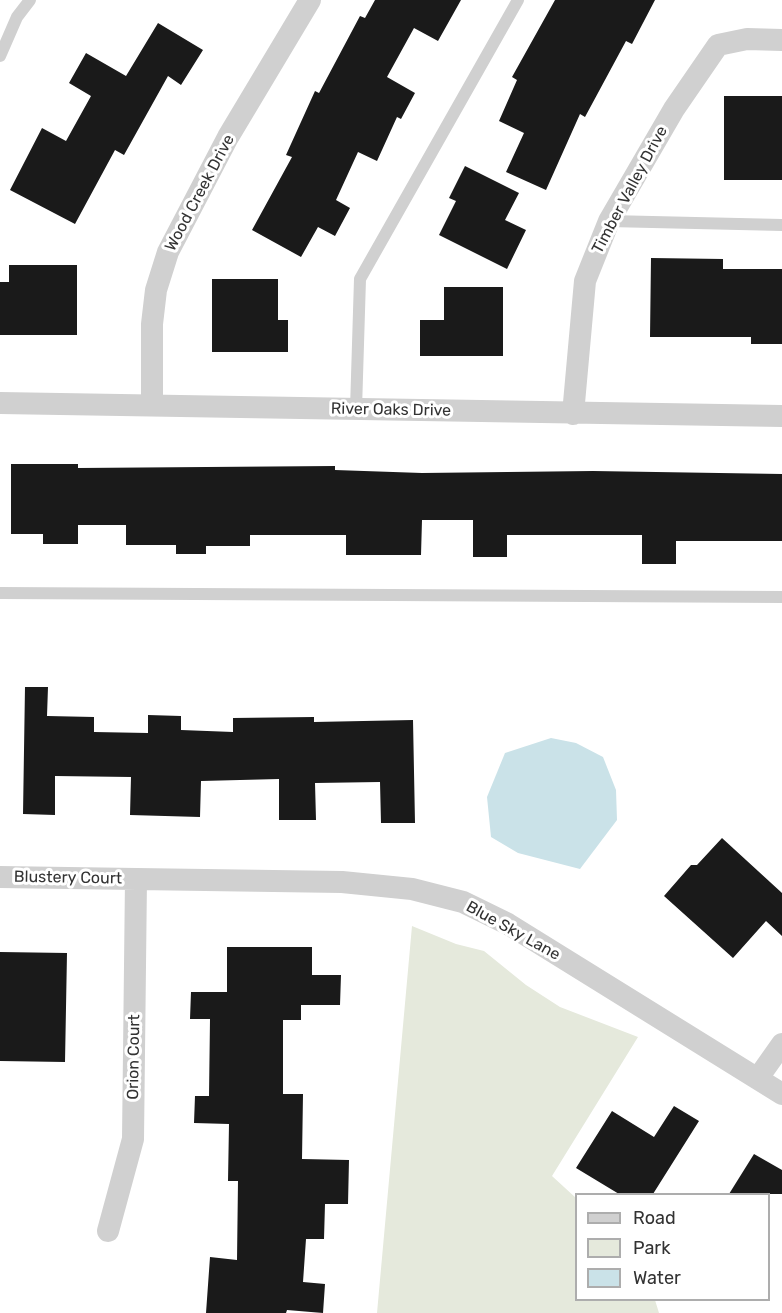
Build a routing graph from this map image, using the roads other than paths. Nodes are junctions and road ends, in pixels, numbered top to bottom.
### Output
1 (30, 0) edge
2 (310, 0) edge
3 (518, 0) edge
4 (782, 40) edge
5 (0, 56) edge
6 (609, 221) junction
7 (782, 225) edge
8 (0, 403) edge
9 (152, 404) junction
10 (357, 409) junction
11 (573, 414) junction
12 (782, 416) edge
13 (0, 593) edge
14 (782, 597) edge
15 (0, 877) edge
16 (136, 879) junction
17 (782, 1044) edge
18 (758, 1078) junction
19 (782, 1094) edge
20 (108, 1231) dead end

1 - 5 lane
2 - 9 street, Wood Creek Drive
3 - 10 lane
4 - 6 street, Timber Valley Drive
6 - 7 lane
6 - 11 street, Timber Valley Drive
8 - 9 street, River Oaks Drive
9 - 10 street, River Oaks Drive
10 - 11 street, River Oaks Drive
11 - 12 street, River Oaks Drive
13 - 14 lane
15 - 16 street, Blustery Court
16 - 18 street, Blue Sky Lane
16 - 20 street, Orion Court
17 - 18 street
18 - 19 street, Blue Sky Lane

